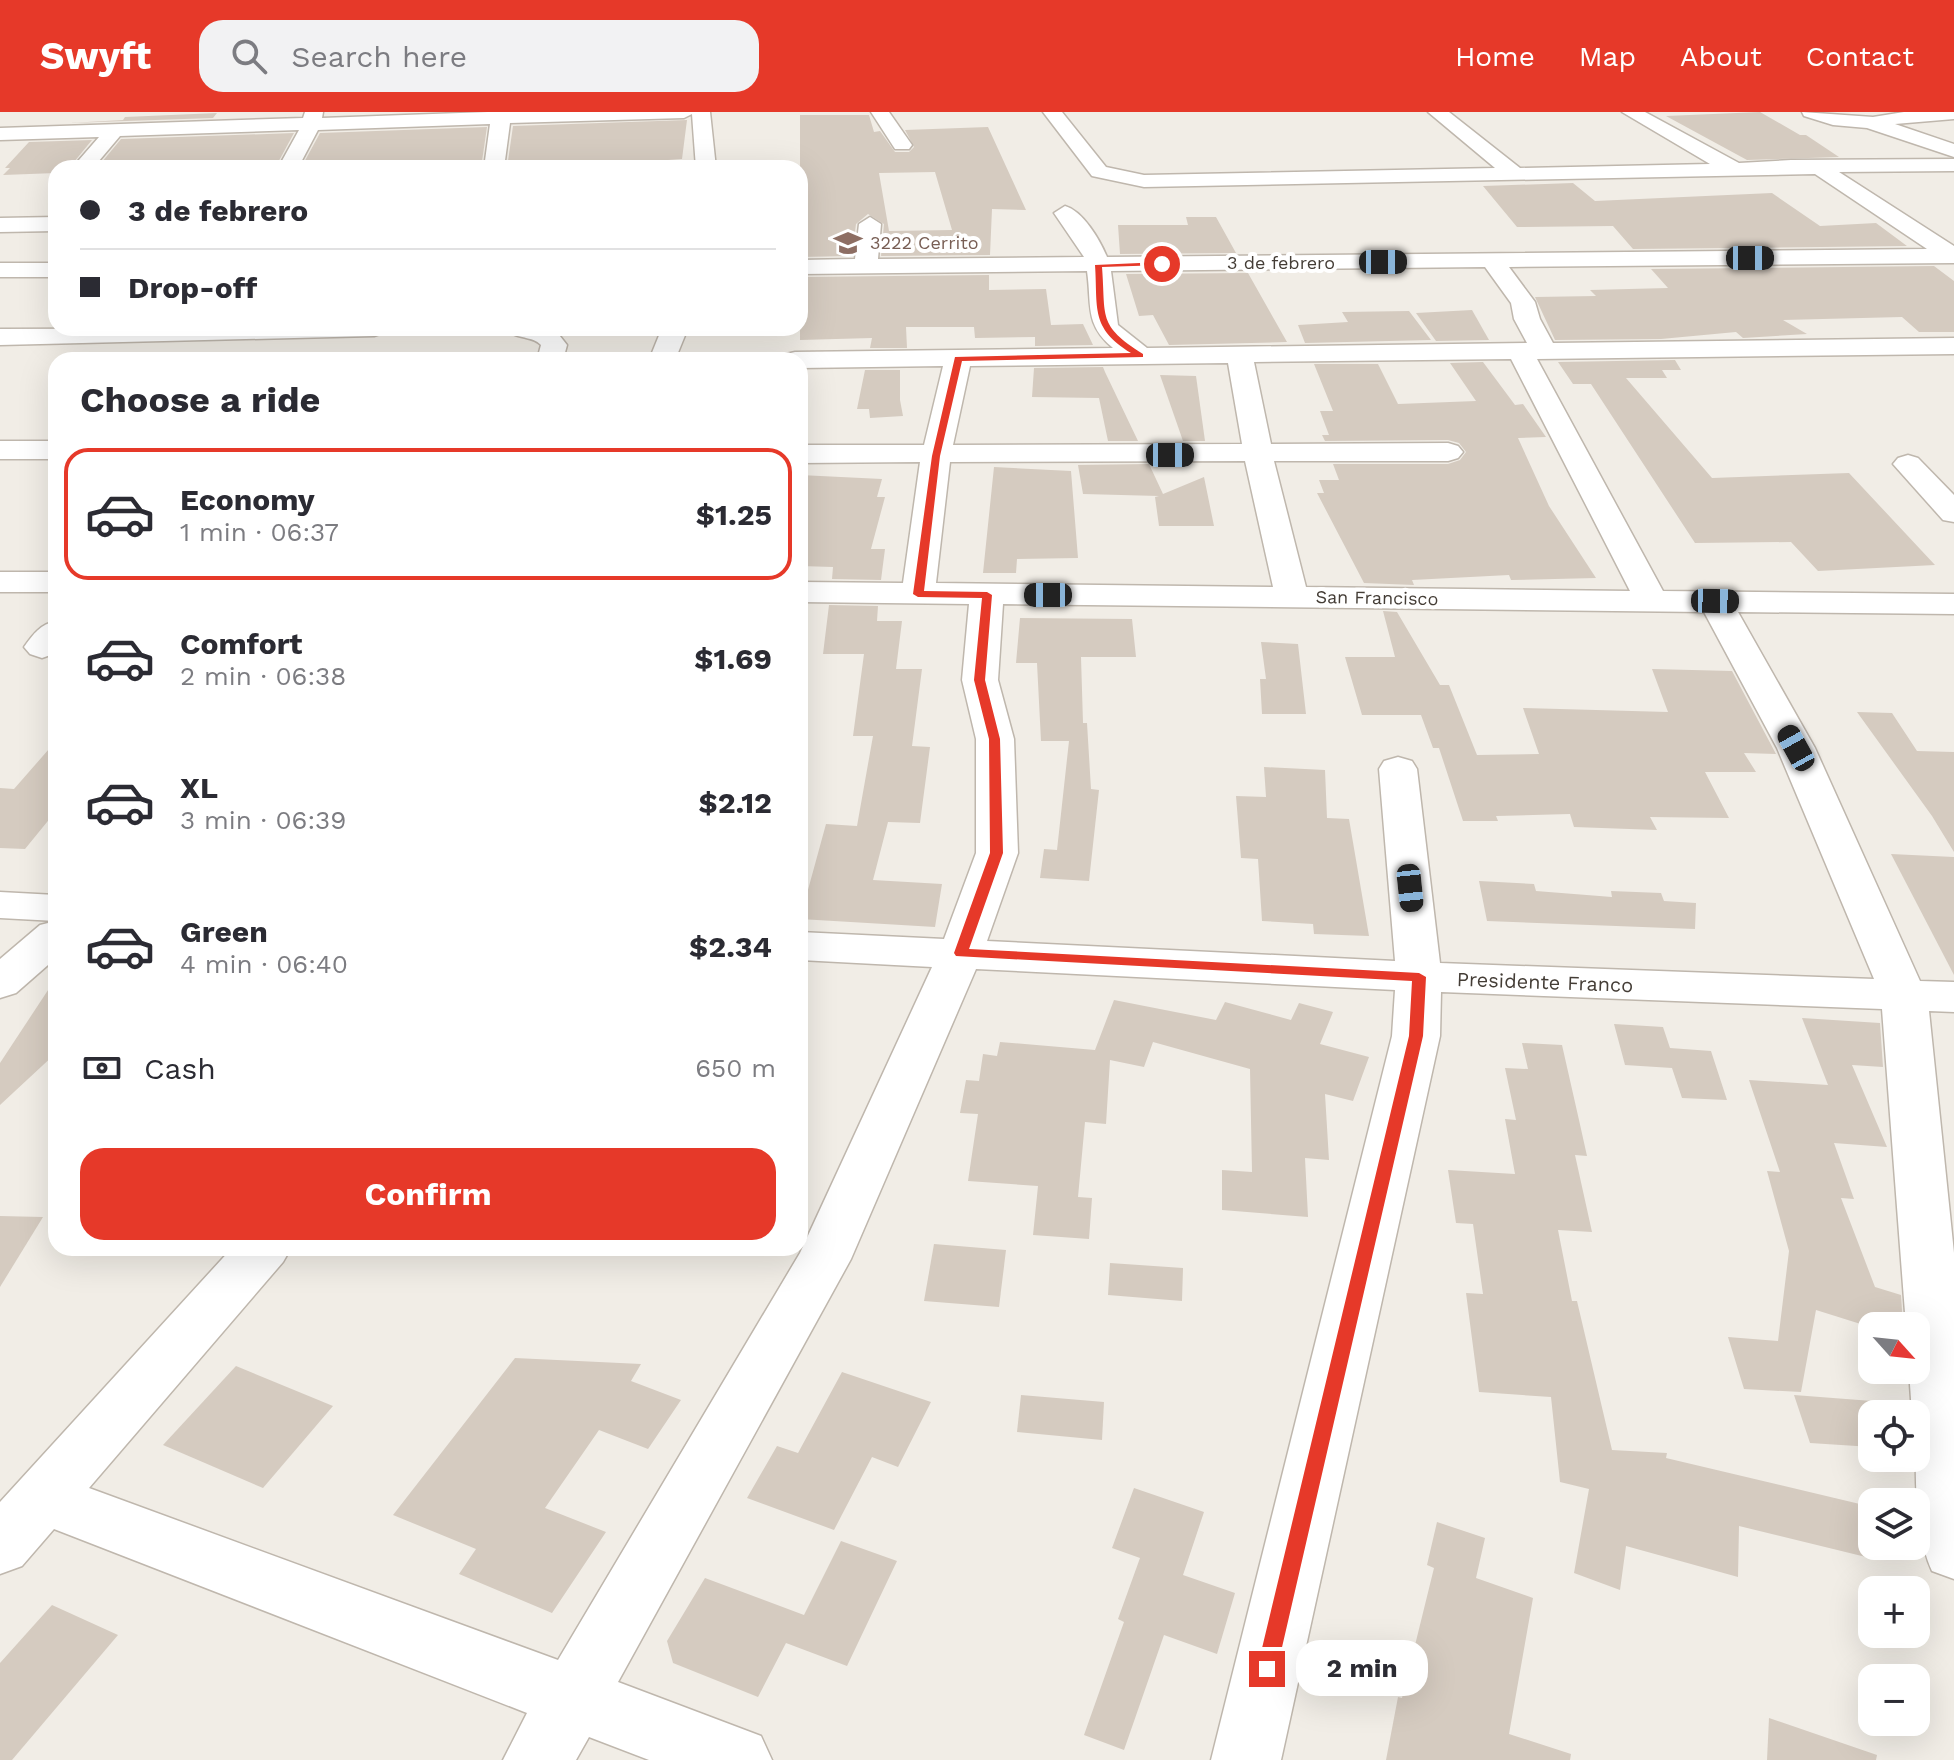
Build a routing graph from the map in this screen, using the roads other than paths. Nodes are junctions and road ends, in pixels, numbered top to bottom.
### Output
1 (684, 112) edge
2 (701, 112) edge
3 (880, 112) edge
4 (1052, 112) edge
5 (1437, 112) edge
6 (1618, 112) edge
7 (1631, 112) edge
8 (1811, 112) edge
9 (1932, 113) edge
10 (1954, 113) edge
11 (499, 115) edge
12 (313, 118) edge
13 (110, 121) edge
14 (1870, 122) junction
15 (0, 134) edge
16 (902, 145) dead end
17 (1954, 151) edge
18 (87, 160) edge
19 (292, 160) edge
20 (495, 160) edge
21 (705, 160) edge
22 (1954, 165) edge
23 (1819, 168) junction
24 (1720, 169) junction
25 (1514, 173) junction
26 (1065, 213) dead end
27 (45, 224) edge
28 (870, 224) dead end
29 (0, 225) edge
30 (1950, 259) edge
31 (1492, 261) junction
32 (1098, 265) junction
33 (866, 266) junction
34 (808, 267) edge
35 (0, 270) edge
36 (48, 270) edge
37 (48, 335) edge
38 (160, 336) edge
39 (0, 337) edge
40 (1954, 346) edge
41 (1531, 350) junction
42 (183, 352) edge
43 (1239, 353) junction
44 (1140, 355) junction
45 (958, 358) junction
46 (808, 360) edge
47 (48, 450) edge
48 (2, 452) edge
49 (1448, 452) dead end
50 (808, 454) edge
51 (1258, 454) junction
52 (936, 456) junction
53 (1908, 464) dead end
54 (1954, 513) edge
55 (0, 582) edge
56 (48, 582) edge
57 (808, 592) edge
58 (918, 594) junction
59 (987, 595) junction
60 (1292, 598) junction
61 (1652, 601) junction
62 (1715, 601) junction
63 (1954, 604) edge
64 (1398, 769) dead end
65 (0, 905) edge
66 (48, 908) edge
67 (48, 942) edge
68 (808, 946) edge
69 (961, 953) junction
70 (1419, 977) junction
71 (0, 983) edge
72 (1904, 995) junction
73 (1954, 997) edge
74 (257, 1256) edge
75 (43, 1498) junction
76 (0, 1546) edge
77 (1954, 1551) edge
78 (571, 1700) junction
79 (538, 1760) edge
80 (737, 1760) edge
81 (1246, 1760) edge

1 - 11 street
2 - 21 street
3 - 16 street
4 - 25 street
5 - 25 street
6 - 24 street
7 - 24 street
8 - 14 street
9 - 10 street
9 - 14 street
11 - 12 street
11 - 20 street
12 - 13 street
12 - 19 street
13 - 15 street
13 - 18 street
14 - 17 street
22 - 23 street
23 - 24 street
23 - 30 street
24 - 25 street
26 - 32 street
27 - 29 street
28 - 33 street
30 - 31 street, 3 de febrero
31 - 32 street, 3 de febrero
31 - 41 street
32 - 33 street, 3 de febrero
32 - 44 street
33 - 34 street, 3 de febrero
35 - 36 street
37 - 39 street
38 - 42 street
40 - 41 street
41 - 43 street
41 - 61 street
43 - 44 street
43 - 51 street
44 - 45 street
45 - 46 street
45 - 52 street
47 - 48 street
49 - 51 street
50 - 52 street
51 - 52 street
51 - 60 street
52 - 58 street
53 - 54 street
55 - 56 street
57 - 58 street, San Francisco
58 - 59 street, San Francisco
59 - 60 street, San Francisco
59 - 69 street
60 - 61 street, San Francisco
61 - 62 street, San Francisco
62 - 63 street, San Francisco
62 - 72 street
64 - 70 street
65 - 66 street
67 - 71 street
68 - 69 street, Presidente Franco
69 - 70 street, Presidente Franco
69 - 78 street
70 - 72 street, Presidente Franco
70 - 81 street
72 - 73 street, Presidente Franco
72 - 77 street
74 - 75 street
75 - 76 street
75 - 78 street
78 - 79 street
78 - 80 street

